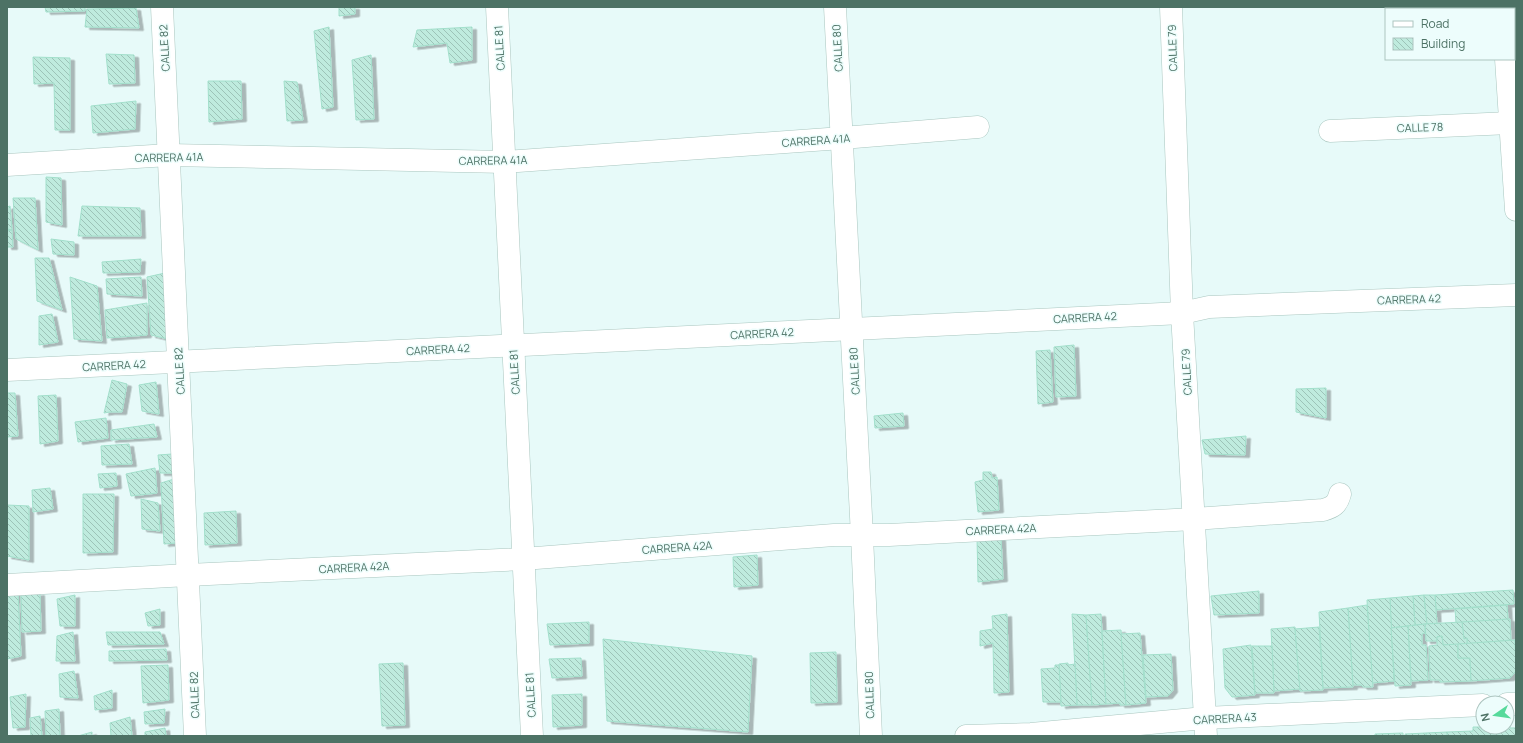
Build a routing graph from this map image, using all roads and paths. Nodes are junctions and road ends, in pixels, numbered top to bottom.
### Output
1 (162, 7) edge
2 (498, 7) edge
3 (835, 7) edge
4 (1171, 7) edge
5 (1506, 60) edge
6 (1510, 123) junction
7 (978, 127) dead end
8 (1330, 130) dead end
9 (842, 138) junction
10 (169, 155) junction
11 (505, 162) junction
12 (7, 165) edge
13 (1516, 210) edge
14 (1516, 295) edge
15 (1182, 312) junction
16 (852, 328) junction
17 (513, 345) junction
18 (178, 362) junction
19 (7, 370) edge
20 (1340, 494) dead end
21 (1194, 519) junction
22 (862, 536) junction
23 (523, 559) junction
24 (188, 575) junction
25 (7, 585) edge
26 (1475, 707) edge
27 (1206, 727) edge
28 (195, 736) edge
29 (532, 736) edge
30 (871, 736) edge
31 (966, 736) edge

1 - 10 street, CALLE 82
2 - 11 street, CALLE 81
3 - 9 street, CALLE 80
4 - 15 street, CALLE 79
5 - 6 street
6 - 8 street, CALLE 78
6 - 13 street
7 - 9 street, CARRERA 41A
9 - 11 street, CARRERA 41A
9 - 16 street, CALLE 80
10 - 11 street, CARRERA 41A
10 - 12 street, CARRERA 41A
10 - 18 street, CALLE 82
11 - 17 street, CALLE 81
14 - 15 street, CARRERA 42
15 - 16 street, CARRERA 42
15 - 21 street, CALLE 79
16 - 17 street, CARRERA 42
16 - 22 street, CALLE 80
17 - 18 street, CARRERA 42
17 - 23 street, CALLE 81
18 - 19 street, CARRERA 42
18 - 24 street, CALLE 82
20 - 21 street, CARRERA 42A
21 - 22 street, CARRERA 42A
21 - 27 street, CALLE 79
22 - 23 street, CARRERA 42A
22 - 30 street, CALLE 80
23 - 24 street, CARRERA 42A
23 - 29 street, CALLE 81
24 - 25 street, CARRERA 42A
24 - 28 street, CALLE 82
26 - 27 street, CARRERA 43
27 - 31 street, CARRERA 43

